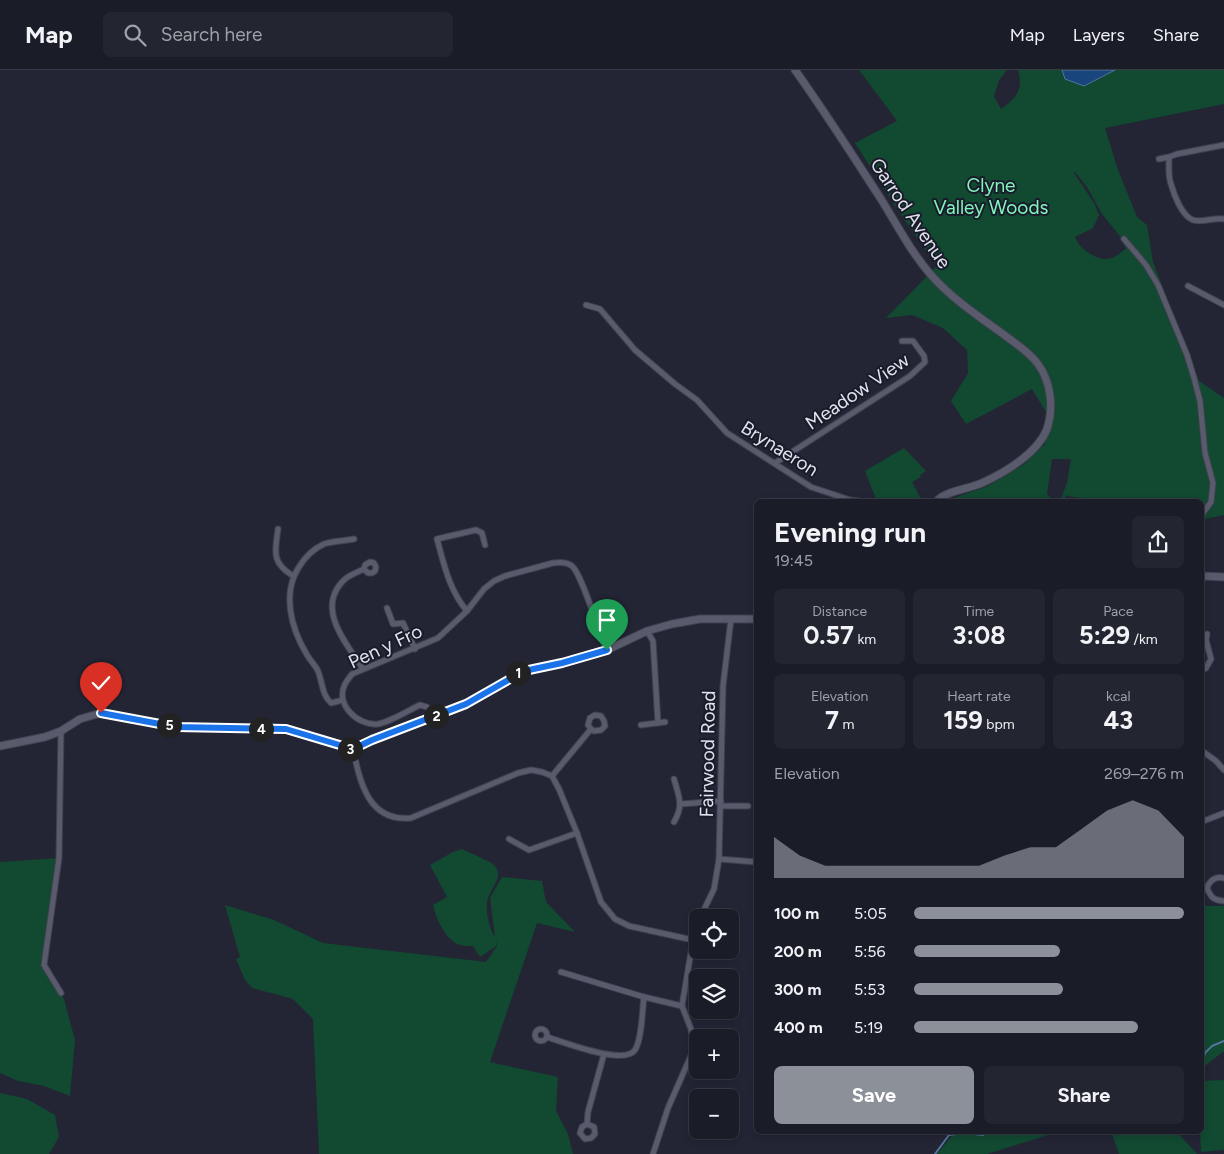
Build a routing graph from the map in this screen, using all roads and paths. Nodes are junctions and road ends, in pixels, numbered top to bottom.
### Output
1 (795, 70) edge
2 (1224, 145) edge
3 (1169, 157) junction
4 (1159, 159) dead end
5 (1224, 219) edge
6 (1124, 239) dead end
7 (1188, 286) dead end
8 (586, 305) dead end
9 (1224, 305) edge
10 (902, 341) dead end
11 (776, 463) junction
12 (847, 499) edge
13 (938, 499) edge
14 (1204, 512) edge
15 (278, 529) dead end
16 (354, 540) dead end
17 (485, 545) dead end
18 (364, 569) dead end
19 (293, 576) junction
20 (1204, 576) edge
21 (1224, 577) edge
22 (387, 608) dead end
23 (467, 611) junction
24 (754, 618) edge
25 (731, 619) junction
26 (647, 630) junction
27 (1205, 638) edge
28 (415, 649) junction
29 (607, 650) junction
30 (363, 669) junction
31 (1204, 669) edge
32 (344, 700) junction
33 (432, 717) junction
34 (665, 722) dead end
35 (658, 723) junction
36 (641, 725) dead end
37 (591, 729) dead end
38 (61, 731) junction
39 (0, 746) edge
40 (353, 749) junction
41 (1204, 752) edge
42 (1224, 770) edge
43 (552, 776) junction
44 (674, 779) dead end
45 (681, 804) junction
46 (721, 804) junction
47 (748, 806) dead end
48 (1224, 813) edge
49 (1204, 821) edge
50 (674, 822) dead end
51 (576, 833) junction
52 (509, 839) dead end
53 (719, 859) junction
54 (754, 862) edge
55 (1224, 878) edge
56 (1224, 900) edge
57 (704, 909) edge
58 (689, 939) edge
59 (690, 959) edge
60 (561, 972) dead end
61 (61, 993) dead end
62 (644, 997) junction
63 (682, 1006) junction
64 (547, 1037) dead end
65 (604, 1054) junction
66 (587, 1124) dead end
67 (653, 1154) edge

1 - 13 street, Garrod Avenue
2 - 3 street
3 - 4 street
3 - 5 street
6 - 14 street
7 - 9 street
8 - 11 street, Brynaeron
10 - 11 street, Meadow View
11 - 12 street, Brynaeron
15 - 19 street
16 - 19 street
17 - 23 street
18 - 30 street
19 - 32 street
20 - 21 street
22 - 28 street
23 - 28 street, Pen y Fro
23 - 29 street, Pen y Fro
24 - 25 street
25 - 26 street
25 - 46 street, Fairwood Road
26 - 29 street
26 - 35 street
27 - 31 street
28 - 30 street, Pen y Fro
29 - 33 street
30 - 32 street, Pen y Fro
32 - 33 street
33 - 40 street
34 - 35 street
35 - 36 street
37 - 43 street
38 - 39 street
38 - 40 street
38 - 61 street
40 - 43 street
41 - 42 street
43 - 51 street
44 - 45 street
45 - 46 street
45 - 50 street
46 - 47 street
46 - 53 street, Fairwood Road
48 - 49 street
51 - 52 street
51 - 58 street
53 - 54 street
53 - 57 street, Fairwood Road
55 - 56 street
59 - 63 street
60 - 62 street
62 - 63 street
62 - 65 street
63 - 67 street
64 - 65 street
65 - 66 street

